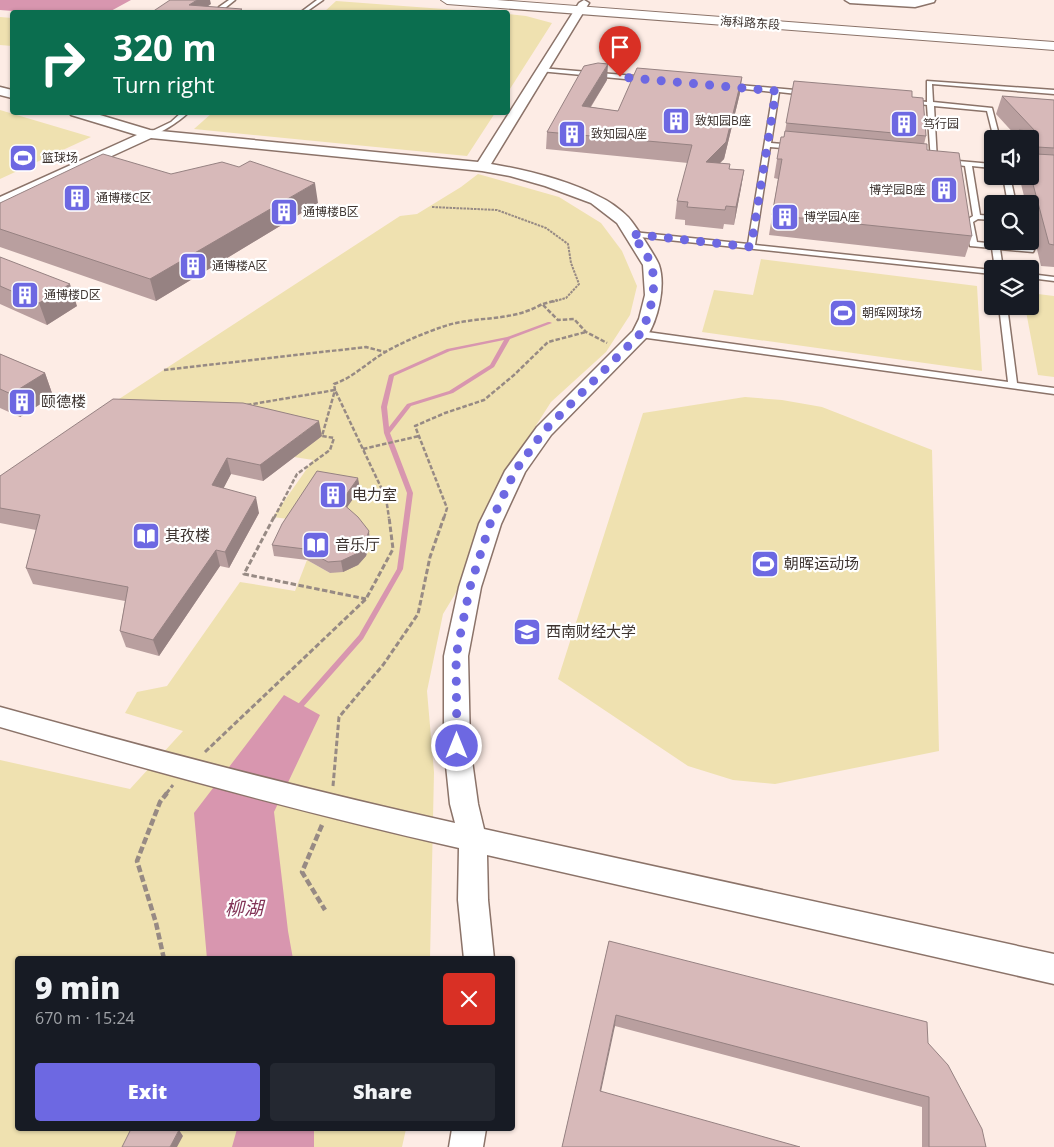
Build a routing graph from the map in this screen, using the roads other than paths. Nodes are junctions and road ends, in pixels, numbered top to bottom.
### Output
1 (232, 0) edge
2 (320, 0) edge
3 (447, 0) edge
4 (541, 0) edge
5 (850, 0) edge
6 (930, 0) edge
7 (582, 7) junction
8 (224, 10) edge
9 (306, 10) edge
10 (1054, 38) edge
11 (1054, 46) edge
12 (541, 70) junction
13 (659, 80) edge
14 (718, 86) edge
15 (776, 91) junction
16 (1054, 92) edge
17 (815, 94) edge
18 (902, 101) edge
19 (930, 104) junction
20 (85, 115) edge
21 (182, 115) edge
22 (995, 130) edge
23 (149, 134) junction
24 (768, 145) junction
25 (807, 148) edge
26 (924, 160) edge
27 (934, 161) junction
28 (968, 164) junction
29 (984, 165) edge
30 (482, 167) junction
31 (4, 197) edge
32 (977, 217) junction
33 (984, 217) edge
34 (632, 234) junction
35 (984, 245) edge
36 (751, 247) junction
37 (984, 271) edge
38 (1039, 277) edge
39 (1054, 279) edge
40 (1005, 315) edge
41 (640, 334) junction
42 (1013, 386) junction
43 (1054, 391) edge
44 (0, 717) edge
45 (473, 839) junction
46 (479, 956) edge
47 (1054, 969) edge
48 (469, 1131) edge
49 (466, 1147) edge

1 - 8 lane
2 - 9 lane
3 - 7 main road, 海科路东段
4 - 7 main road, 海科路东段
5 - 6 street
7 - 10 main road, 海科路东段
7 - 11 main road, 海科路东段
7 - 12 street
12 - 13 lane
12 - 30 street
14 - 15 lane
15 - 17 lane
15 - 24 lane
16 - 19 lane
18 - 19 lane
19 - 22 lane
19 - 27 lane
20 - 23 street
21 - 23 lane
23 - 30 street
23 - 31 street
24 - 25 lane
24 - 36 lane
26 - 27 lane
27 - 28 lane
28 - 29 lane
28 - 32 lane
30 - 34 street
32 - 33 lane
32 - 35 lane
34 - 36 lane
34 - 41 street
36 - 37 lane
38 - 39 lane
40 - 42 lane
41 - 42 lane
41 - 45 street
42 - 43 lane
44 - 45 street
45 - 46 street
45 - 47 street
48 - 49 street

